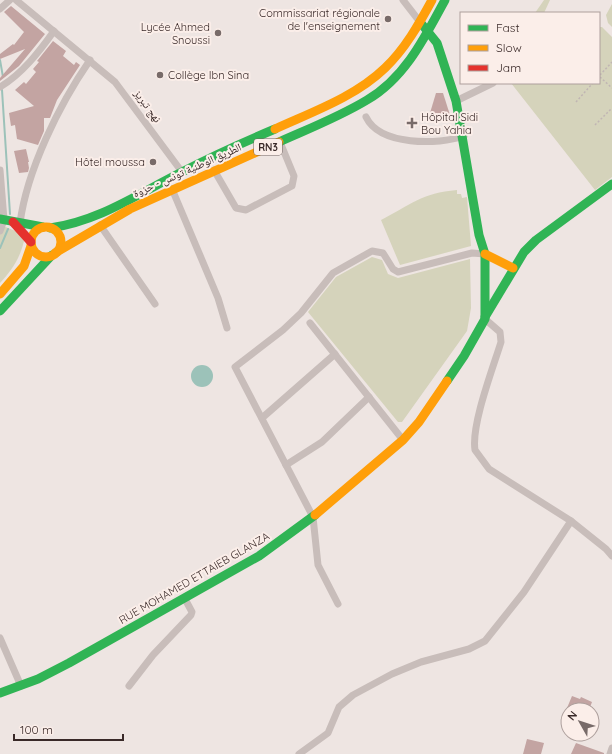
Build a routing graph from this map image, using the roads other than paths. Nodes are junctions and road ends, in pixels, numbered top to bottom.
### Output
1 (10, 0) edge
2 (16, 0) edge
3 (403, 0) edge
4 (432, 0) edge
5 (445, 0) edge
6 (0, 10) edge
7 (420, 22) junction
8 (54, 31) junction
9 (428, 31) junction
10 (90, 60) junction
11 (491, 84) edge
12 (0, 87) edge
13 (456, 101) junction
14 (366, 117) dead end
15 (464, 136) junction
16 (280, 142) junction
17 (0, 170) edge
18 (214, 170) junction
19 (182, 172) junction
20 (612, 184) edge
21 (172, 189) junction
22 (150, 194) junction
23 (9, 221) edge
24 (100, 225) junction
25 (47, 228) junction
26 (0, 231) edge
27 (31, 244) junction
28 (53, 254) junction
29 (485, 254) junction
30 (514, 268) junction
31 (0, 294) edge
32 (155, 304) dead end
33 (0, 311) edge
34 (485, 318) junction
35 (310, 322) dead end
36 (227, 328) dead end
37 (335, 354) junction
38 (369, 397) junction
39 (262, 418) junction
40 (403, 440) junction
41 (286, 466) junction
42 (313, 517) junction
43 (571, 521) junction
44 (612, 556) edge
45 (185, 598) junction
46 (338, 604) dead end
47 (0, 638) edge
48 (20, 686) junction
49 (129, 686) dead end
50 (2, 695) edge
51 (612, 748) edge
52 (299, 754) edge
53 (610, 754) edge

1 - 6 street
2 - 8 street, نهج تبريز
3 - 7 street
4 - 7 street, الطريق الوطنية تونس - حزوة / RN3
5 - 9 street, الطريق الوطنية تونس - حزوة / RN3
7 - 9 street, RUE MOHAMED ETTAIEB GLANZA
7 - 19 street, الطريق الوطنية تونس - حزوة / RN3
8 - 10 street, نهج تبريز
8 - 12 street
9 - 13 street, RUE MOHAMED ETTAIEB GLANZA
9 - 16 street, الطريق الوطنية تونس - حزوة / RN3
10 - 19 street, نهج تبريز
10 - 23 street
11 - 13 street
13 - 15 street, RUE MOHAMED ETTAIEB GLANZA
14 - 15 street
15 - 29 street, RUE MOHAMED ETTAIEB GLANZA
16 - 18 street, الطريق الوطنية تونس - حزوة / RN3
16 - 18 street
17 - 23 street
18 - 21 street, الطريق الوطنية تونس - حزوة / RN3
19 - 22 street, الطريق الوطنية تونس - حزوة / RN3
20 - 30 street
21 - 22 street, الطريق الوطنية تونس - حزوة / RN3
21 - 36 street
22 - 24 street, الطريق الوطنية تونس - حزوة / RN3
22 - 25 street, الطريق الوطنية تونس - حزوة / RN3
23 - 25 street
23 - 26 street
23 - 27 street
24 - 28 street, الطريق الوطنية تونس - حزوة / RN3
24 - 32 street
25 - 27 street
25 - 28 street
27 - 28 street
27 - 31 street
28 - 33 street, الطريق الوطنية تونس - حزوة / RN3
29 - 30 street
29 - 34 street, RUE MOHAMED ETTAIEB GLANZA
29 - 39 street
30 - 34 street
34 - 40 street, RUE MOHAMED ETTAIEB GLANZA
34 - 43 street
35 - 37 street
37 - 38 street
37 - 39 street
38 - 40 street
38 - 41 street
39 - 41 street
40 - 42 street, RUE MOHAMED ETTAIEB GLANZA
41 - 42 street
42 - 45 street, RUE MOHAMED ETTAIEB GLANZA
42 - 46 street
43 - 44 street
43 - 52 street
45 - 48 street, RUE MOHAMED ETTAIEB GLANZA
45 - 49 street
47 - 48 street
48 - 50 street, RUE MOHAMED ETTAIEB GLANZA
51 - 53 street

